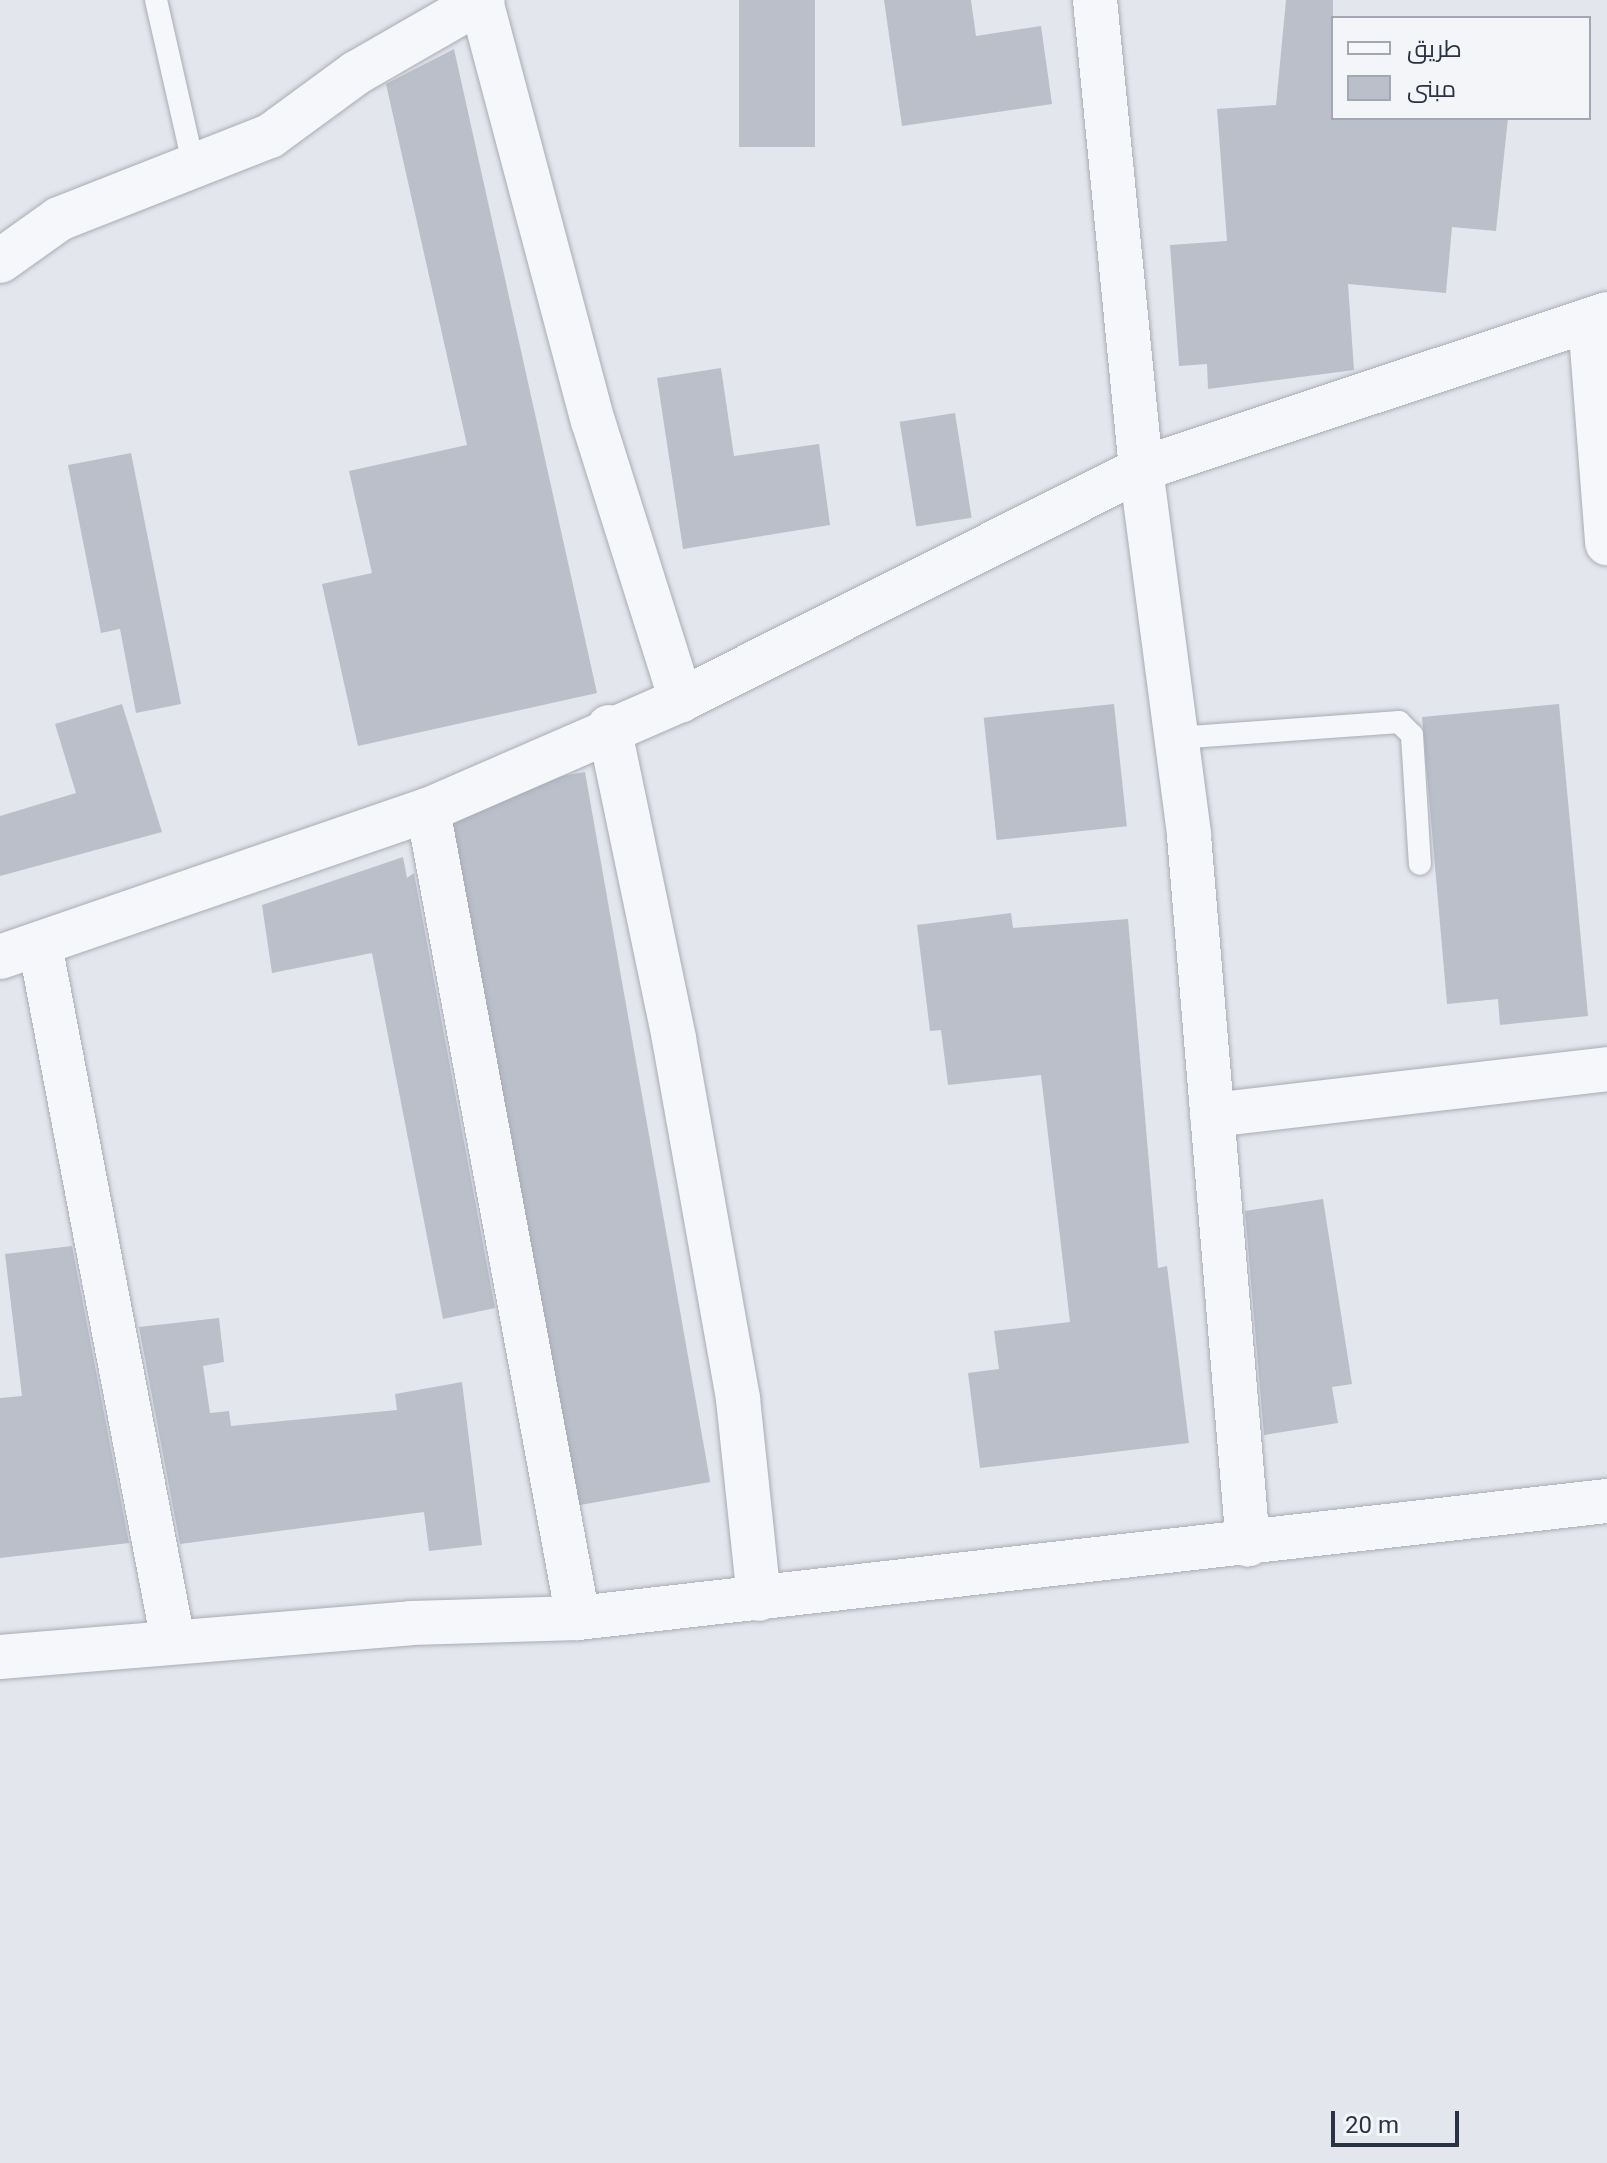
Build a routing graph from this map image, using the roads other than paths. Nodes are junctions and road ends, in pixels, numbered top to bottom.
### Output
1 (156, 0) edge
2 (482, 0) edge
3 (1095, 0) edge
4 (195, 171) junction
5 (0, 261) edge
6 (1598, 317) edge
7 (1141, 469) junction
8 (1607, 543) edge
9 (681, 700) junction
10 (609, 727) junction
11 (1176, 738) junction
12 (428, 810) junction
13 (1420, 864) dead end
14 (20, 951) edge
15 (1607, 1069) edge
16 (1212, 1115) junction
17 (1607, 1501) edge
18 (1248, 1545) junction
19 (759, 1599) junction
20 (578, 1618) junction
21 (173, 1641) junction
22 (0, 1657) edge

1 - 4 lane
2 - 4 street
2 - 9 street
3 - 7 street
4 - 5 street
6 - 7 street
6 - 8 street
7 - 9 street
7 - 11 street
9 - 10 street
10 - 12 street
10 - 19 street
11 - 13 lane
11 - 16 street
12 - 14 street
12 - 20 street
14 - 21 street
15 - 16 street
16 - 18 street
17 - 18 street
18 - 19 street
19 - 20 street
20 - 21 street
21 - 22 street

